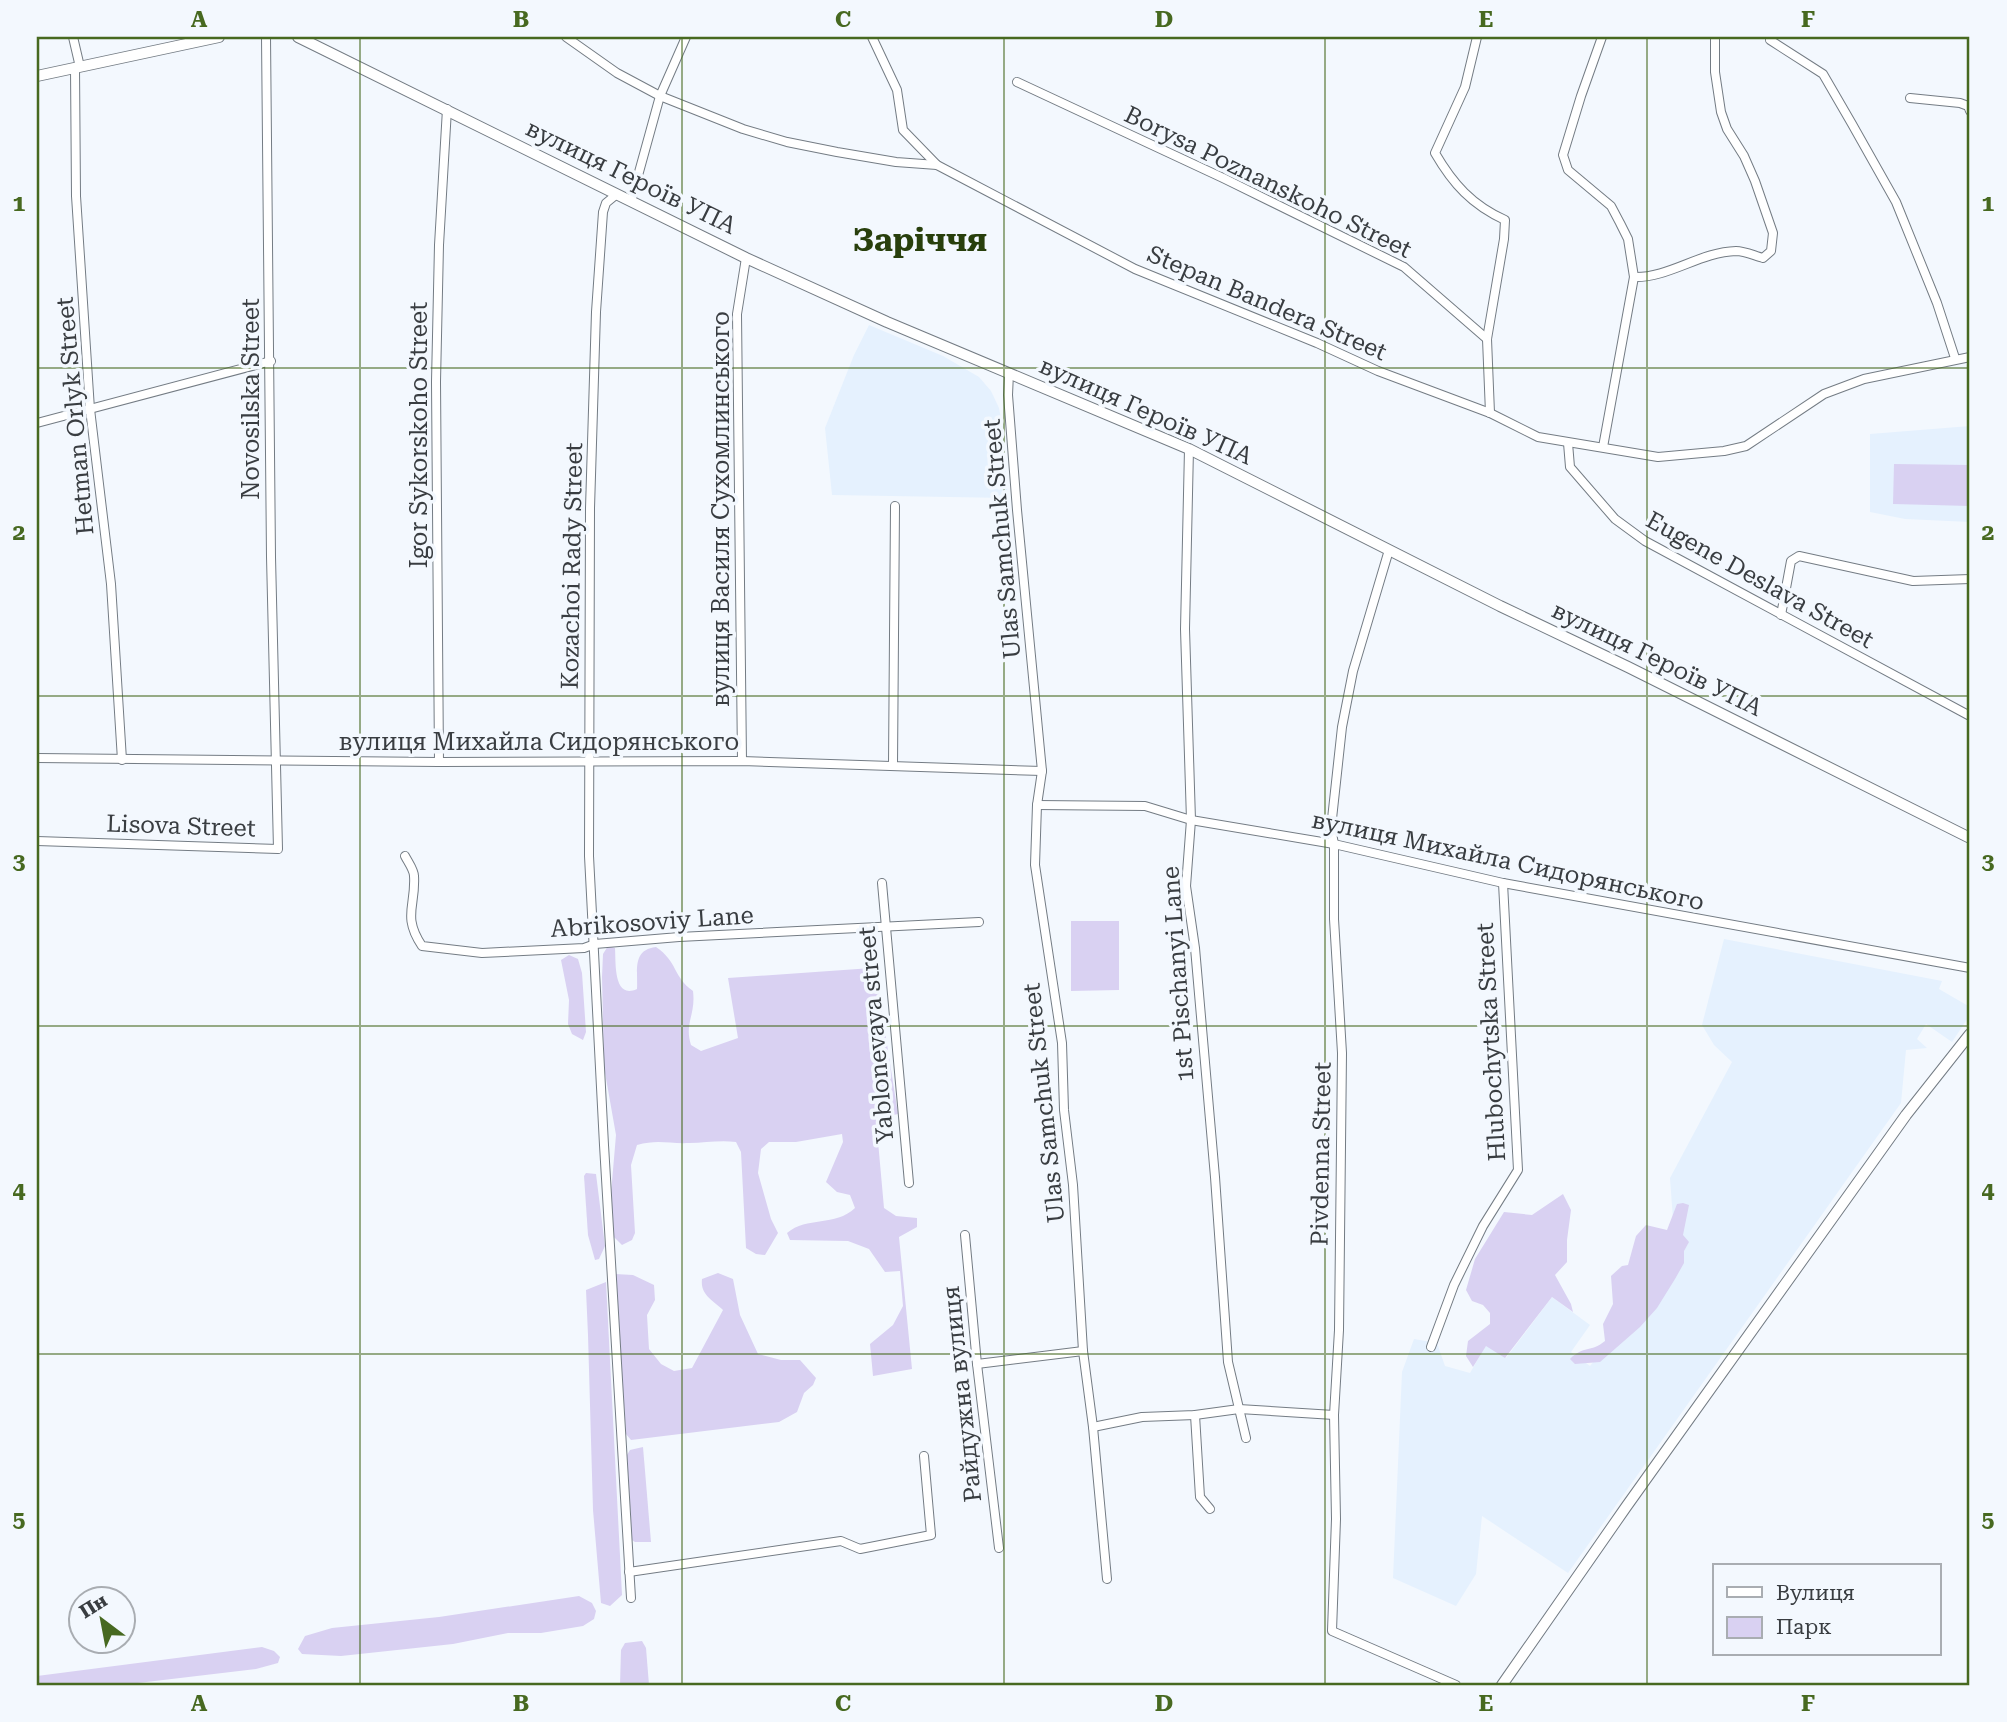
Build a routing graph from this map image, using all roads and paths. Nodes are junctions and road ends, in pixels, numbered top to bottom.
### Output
1 (73, 37) edge
2 (219, 37) edge
3 (266, 37) edge
4 (298, 37) edge
5 (566, 37) edge
6 (686, 37) edge
7 (872, 37) edge
8 (1477, 37) edge
9 (1602, 37) edge
10 (1715, 37) edge
11 (1770, 40) dead end
12 (78, 67) junction
13 (37, 76) edge
14 (1017, 82) dead end
15 (660, 96) junction
16 (1910, 98) dead end
17 (447, 109) junction
18 (1970, 111) edge
19 (937, 165) junction
20 (617, 194) junction
21 (631, 201) junction
22 (746, 258) junction
23 (1634, 277) junction
24 (1487, 339) junction
25 (1970, 357) edge
26 (1955, 358) junction
27 (271, 361) junction
28 (1009, 373) junction
29 (90, 409) junction
30 (1490, 413) junction
31 (37, 423) edge
32 (1568, 443) junction
33 (1603, 447) junction
34 (1189, 449) junction
35 (895, 506) dead end
36 (1388, 550) junction
37 (1970, 579) edge
38 (1781, 615) junction
39 (1970, 716) edge
40 (37, 758) edge
41 (121, 760) junction
42 (276, 761) junction
43 (589, 761) junction
44 (742, 761) junction
45 (439, 762) junction
46 (893, 765) junction
47 (1042, 771) junction
48 (1037, 805) junction
49 (1191, 820) junction
50 (1970, 838) edge
51 (37, 841) edge
52 (1334, 844) junction
53 (405, 856) dead end
54 (882, 883) dead end
55 (1503, 883) junction
56 (979, 922) dead end
57 (886, 927) junction
58 (595, 944) junction
59 (1970, 968) edge
60 (1970, 1034) edge
61 (909, 1183) dead end
62 (965, 1236) dead end
63 (1431, 1347) dead end
64 (1083, 1350) junction
65 (976, 1364) junction
66 (1239, 1409) junction
67 (1195, 1415) junction
68 (1335, 1415) junction
69 (1093, 1427) junction
70 (1246, 1438) dead end
71 (924, 1456) dead end
72 (1210, 1509) dead end
73 (999, 1548) dead end
74 (629, 1572) junction
75 (1107, 1579) dead end
76 (631, 1598) dead end
77 (1456, 1685) edge
78 (1503, 1685) edge

1 - 12 street, Hetman Orlyk Street
2 - 12 street
3 - 27 street, Novosilska Street
4 - 17 street, вулиця Героїв УПА
5 - 15 street, Stepan Bandera Street
6 - 15 street
7 - 19 street
8 - 24 street
9 - 23 street
10 - 23 street
11 - 26 street
12 - 13 street
12 - 29 street, Hetman Orlyk Street
14 - 24 street, Borysa Poznanskoho Street
15 - 19 street, Stepan Bandera Street
15 - 21 street
16 - 18 street
17 - 20 street, вулиця Героїв УПА
17 - 45 street, Igor Sykorskoho Street
19 - 30 street, Stepan Bandera Street
20 - 21 street, вулиця Героїв УПА
20 - 43 street, Kozachoi Rady Street
21 - 22 street, вулиця Героїв УПА
22 - 28 street, вулиця Героїв УПА
22 - 44 street, вулиця Василя Сухомлинського
23 - 33 street
24 - 30 street
25 - 26 street, Stepan Bandera Street
26 - 33 street, Stepan Bandera Street
27 - 29 street
27 - 42 street, Novosilska Street
28 - 34 street, вулиця Героїв УПА
28 - 47 street, Ulas Samchuk Street
29 - 31 street
29 - 41 street, Hetman Orlyk Street
30 - 32 street, Stepan Bandera Street
32 - 33 street, Stepan Bandera Street
32 - 38 street, Eugene Deslava Street
34 - 36 street, вулиця Героїв УПА
34 - 49 street, 1st Pischanyi Lane
35 - 46 street
36 - 50 street, вулиця Героїв УПА
36 - 52 street, Pivdenna Street
37 - 38 street
38 - 39 street, Eugene Deslava Street
40 - 41 street, вулиця Михайла Сидорянського
41 - 42 street, вулиця Михайла Сидорянського
42 - 45 street, вулиця Михайла Сидорянського
42 - 51 street, Lisova Street
43 - 44 street, вулиця Михайла Сидорянського
43 - 45 street, вулиця Михайла Сидорянського
43 - 58 street, Kozachoi Rady Street
44 - 46 street, вулиця Михайла Сидорянського
46 - 47 street, вулиця Михайла Сидорянського
47 - 48 street, Ulas Samchuk Street
48 - 49 street, вулиця Михайла Сидорянського
48 - 64 street, Ulas Samchuk Street
49 - 52 street, вулиця Михайла Сидорянського
49 - 66 street, 1st Pischanyi Lane
52 - 55 street, вулиця Михайла Сидорянського
52 - 68 street, Pivdenna Street
53 - 58 street, Abrikosoviy Lane
54 - 57 street, Yablonevaya street
55 - 59 street, вулиця Михайла Сидорянського
55 - 63 street, Hlubochytska Street
56 - 57 street, Abrikosoviy Lane
57 - 58 street, Abrikosoviy Lane
57 - 61 street, Yablonevaya street
58 - 74 street, Kozachoi Rady Street
60 - 78 street
62 - 65 street, Райдужна вулиця
64 - 65 street
64 - 69 street, Ulas Samchuk Street
65 - 73 street, Райдужна вулиця
66 - 67 street
66 - 68 street
66 - 70 street, 1st Pischanyi Lane
67 - 69 street
67 - 72 street
68 - 77 street, Pivdenna Street
69 - 75 street, Ulas Samchuk Street
71 - 74 street
74 - 76 street, Kozachoi Rady Street

